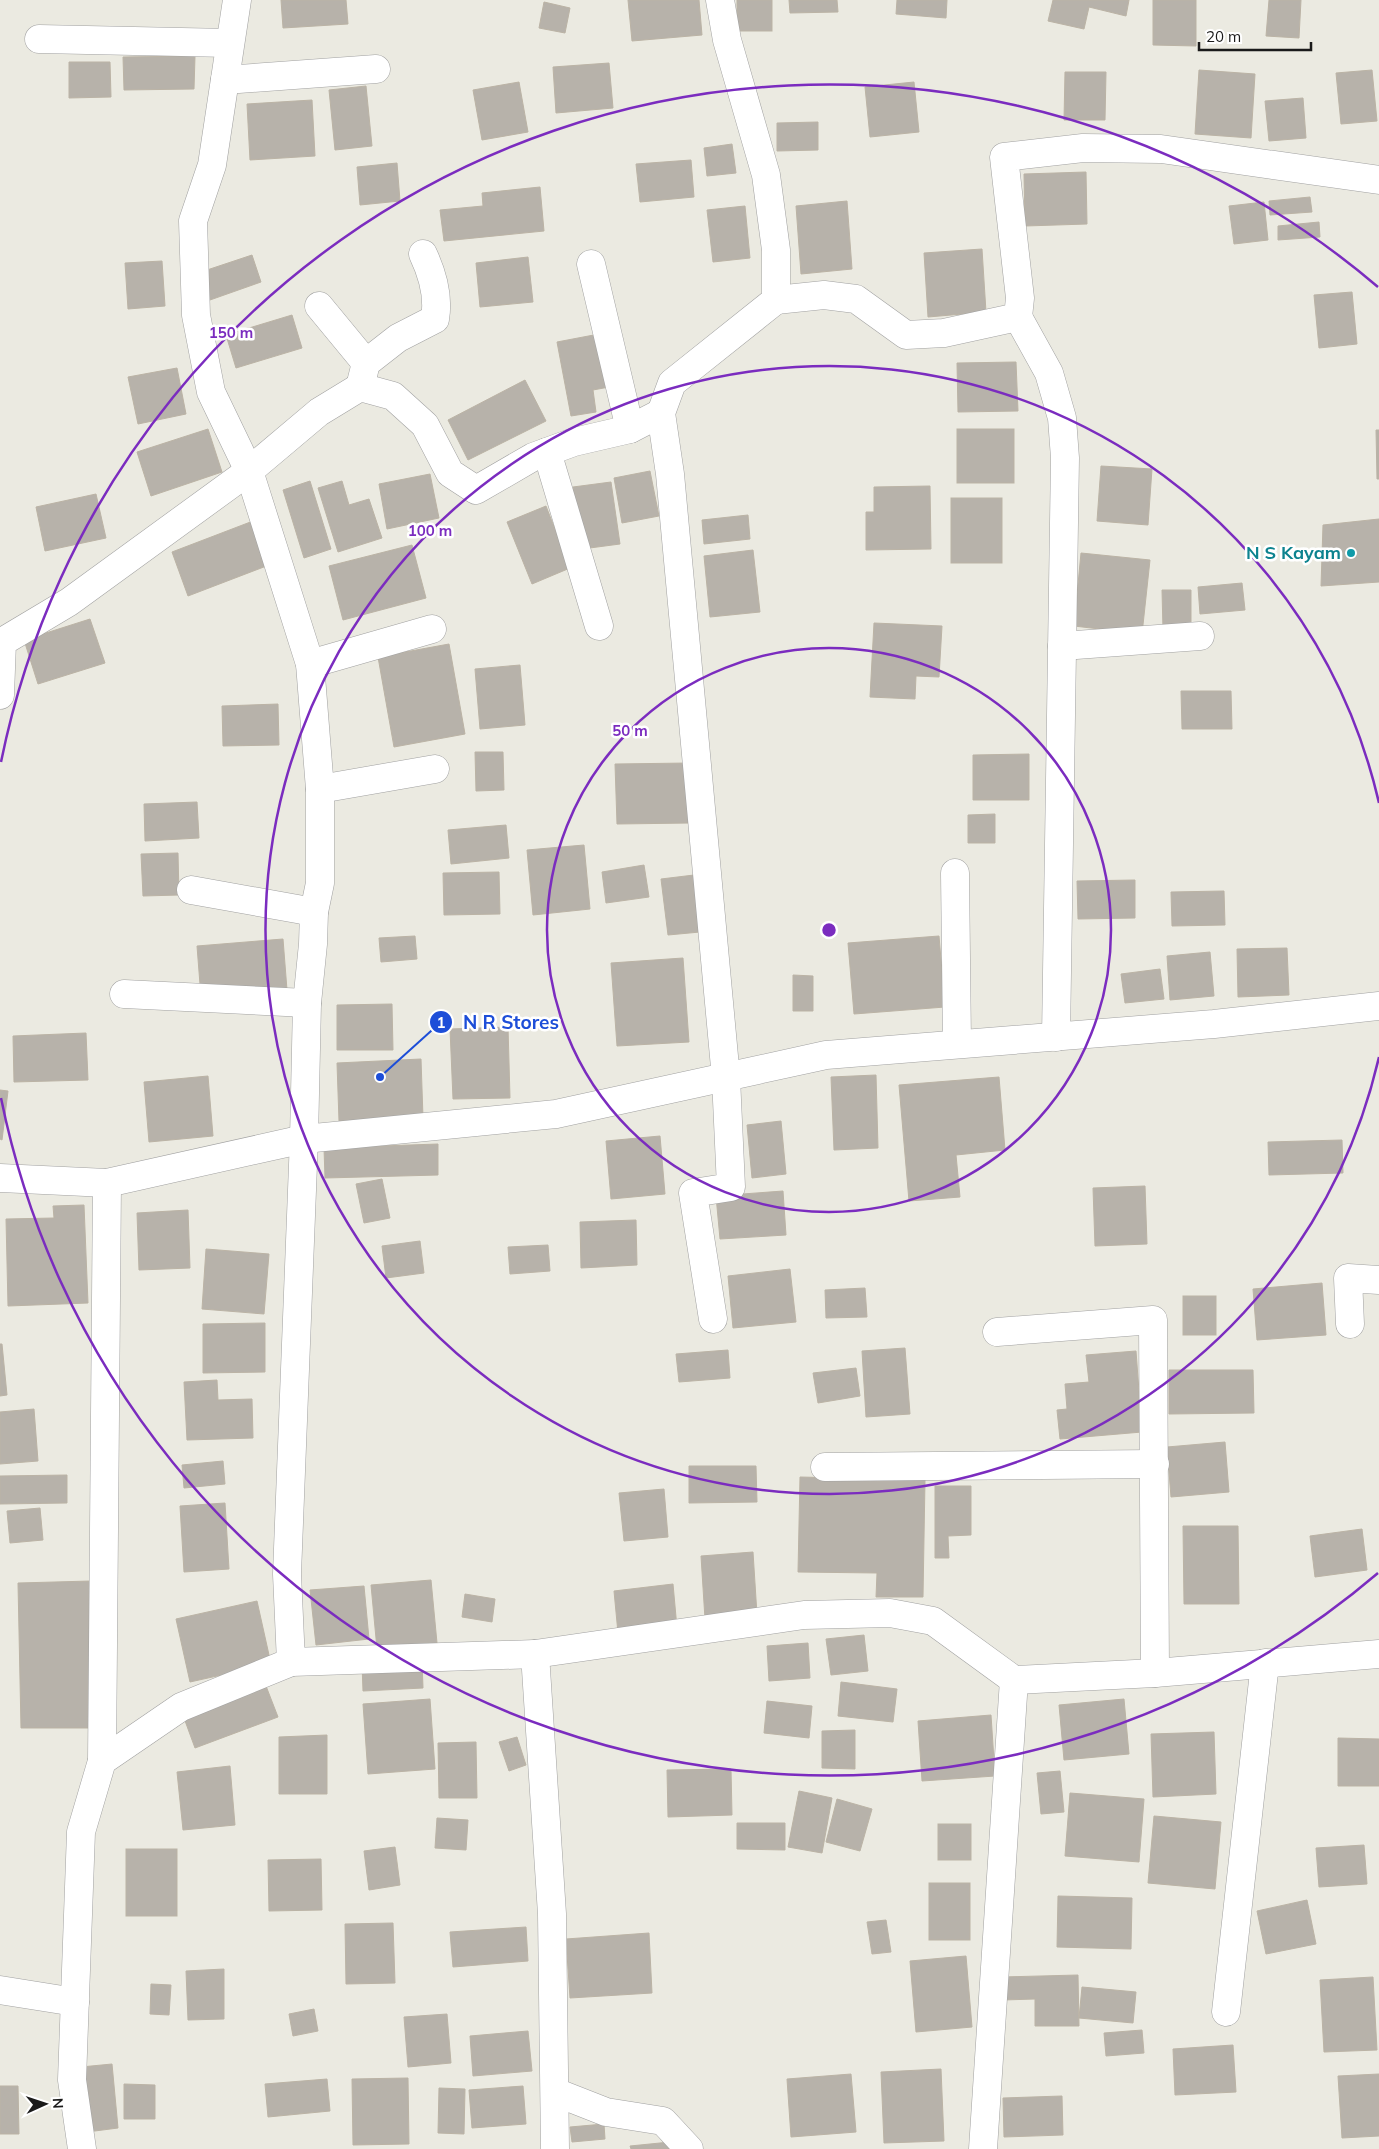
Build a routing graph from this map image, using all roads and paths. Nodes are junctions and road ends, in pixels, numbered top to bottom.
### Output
1 (237, 0) edge
2 (720, 0) edge
3 (39, 39) dead end
4 (229, 44) junction
5 (376, 69) dead end
6 (225, 80) junction
7 (1379, 180) edge
8 (423, 254) dead end
9 (591, 264) dead end
10 (776, 300) junction
11 (319, 306) dead end
12 (1018, 317) junction
13 (363, 375) junction
14 (661, 413) junction
15 (630, 429) junction
16 (547, 452) junction
17 (249, 471) junction
18 (599, 626) dead end
19 (432, 629) dead end
20 (1200, 636) dead end
21 (1, 642) edge
22 (1062, 646) junction
23 (310, 664) junction
24 (0, 695) edge
25 (435, 770) dead end
26 (320, 789) junction
27 (955, 872) dead end
28 (191, 890) dead end
29 (314, 912) junction
30 (124, 994) dead end
31 (307, 1003) junction
32 (1379, 1006) edge
33 (1056, 1037) junction
34 (956, 1043) junction
35 (726, 1078) junction
36 (304, 1140) junction
37 (0, 1178) edge
38 (107, 1183) junction
39 (1379, 1280) edge
40 (713, 1319) dead end
41 (1350, 1324) dead end
42 (997, 1332) dead end
43 (1155, 1464) junction
44 (825, 1467) dead end
45 (535, 1654) junction
46 (1379, 1654) edge
47 (290, 1662) junction
48 (1266, 1663) junction
49 (1155, 1673) junction
50 (1014, 1680) junction
51 (102, 1761) junction
52 (0, 1990) edge
53 (75, 2002) junction
54 (1226, 2012) dead end
55 (555, 2092) junction
56 (82, 2149) edge
57 (555, 2149) edge
58 (689, 2149) edge
59 (983, 2149) edge

1 - 4 street
2 - 10 street
3 - 4 street
4 - 6 street
5 - 6 street
6 - 17 street
7 - 12 street
8 - 13 street
9 - 15 street
10 - 12 street
10 - 14 street
11 - 13 street
12 - 22 street
13 - 16 street
13 - 17 street
14 - 15 street
14 - 35 street
15 - 16 street
16 - 18 street
17 - 21 street
17 - 23 street
19 - 23 street
20 - 22 street
21 - 24 street
22 - 33 street
23 - 26 street
25 - 26 street
26 - 29 street
27 - 34 street
28 - 29 street
29 - 31 street
30 - 31 street
31 - 36 street
32 - 33 street
33 - 34 street
34 - 35 street
35 - 36 street
35 - 40 street
36 - 38 street
36 - 47 street
37 - 38 street
38 - 51 street
39 - 41 street
42 - 43 street
43 - 44 street
43 - 49 street
45 - 47 street
45 - 50 street
45 - 55 street
46 - 48 street
47 - 51 street
48 - 49 street
48 - 54 street
49 - 50 street
50 - 59 street
51 - 53 street
52 - 53 street
53 - 56 street
55 - 57 street
55 - 58 street

